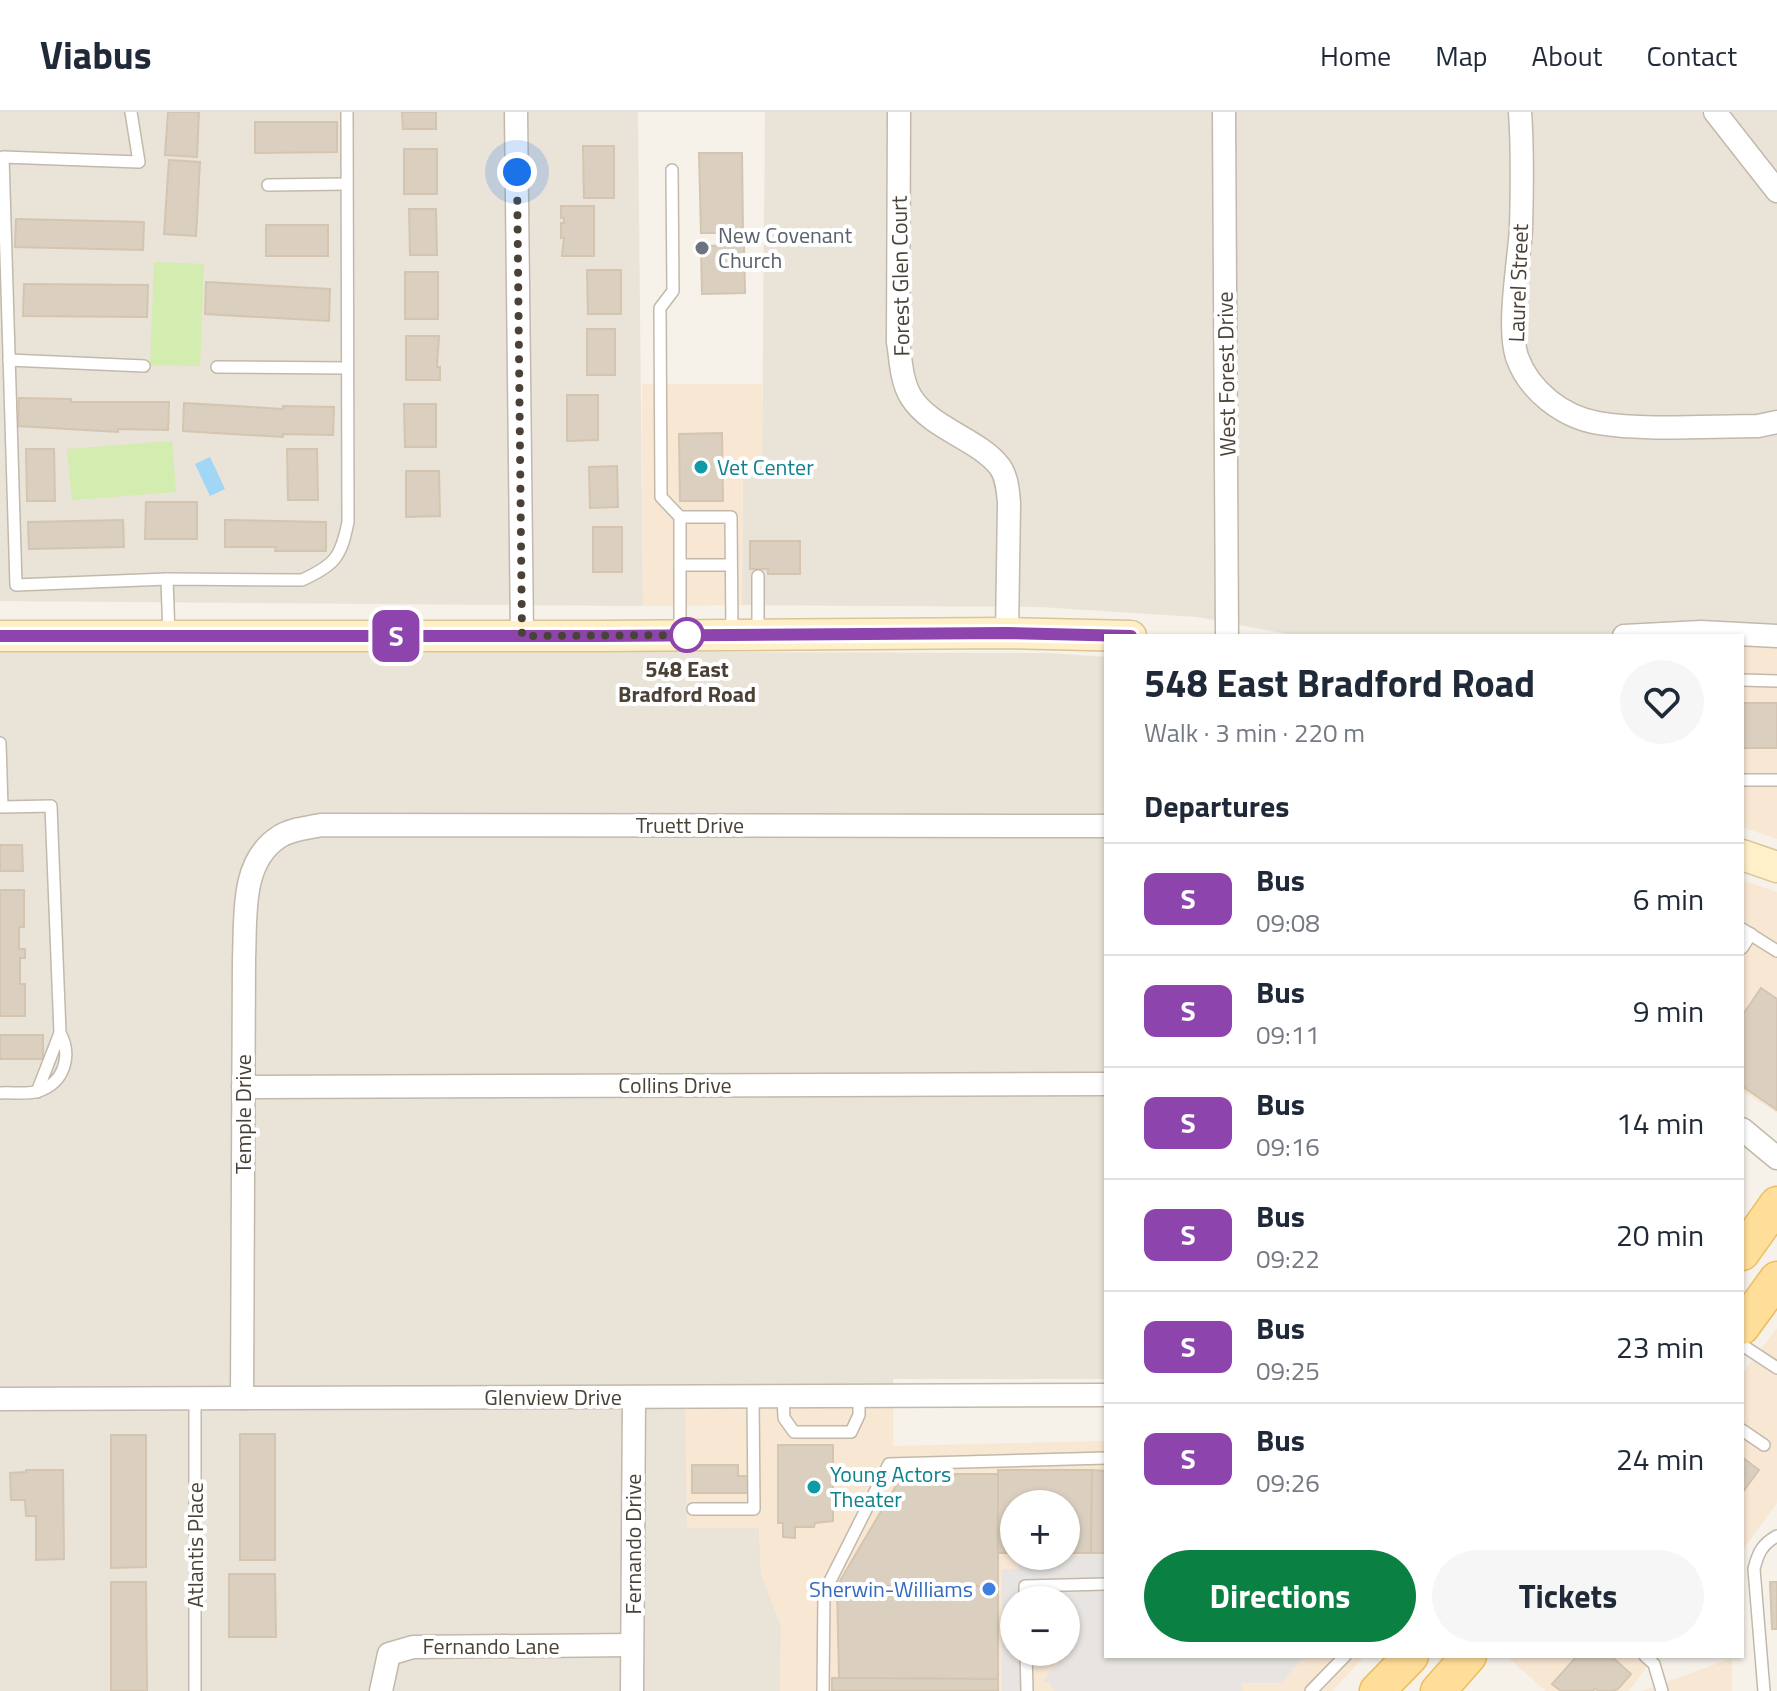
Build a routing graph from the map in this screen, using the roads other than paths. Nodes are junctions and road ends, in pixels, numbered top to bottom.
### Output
1 (131, 112) edge
2 (347, 112) edge
3 (516, 112) edge
4 (899, 112) edge
5 (1224, 112) edge
6 (1520, 112) edge
7 (1715, 112) edge
8 (672, 170) dead end
9 (1773, 178) edge
10 (347, 184) junction
11 (268, 185) dead end
12 (2, 186) edge
13 (9, 360) junction
14 (144, 366) dead end
15 (217, 367) dead end
16 (346, 368) junction
17 (1777, 422) edge
18 (680, 517) junction
19 (680, 565) junction
20 (731, 565) junction
21 (758, 576) dead end
22 (167, 579) junction
23 (1007, 633) junction
24 (745, 634) junction
25 (1227, 634) edge
26 (1104, 635) edge
27 (1744, 635) edge
28 (0, 636) edge
29 (169, 636) junction
30 (522, 636) junction
31 (680, 636) junction
32 (1777, 636) edge
33 (1744, 680) edge
34 (1777, 681) edge
35 (0, 743) edge
36 (1744, 780) edge
37 (1777, 780) edge
38 (1104, 826) edge
39 (276, 838) joint
40 (1744, 856) edge
41 (1777, 867) edge
42 (1746, 932) edge
43 (1777, 951) edge
44 (60, 1033) junction
45 (1104, 1084) edge
46 (243, 1087) junction
47 (37, 1092) junction
48 (0, 1093) edge
49 (1744, 1131) edge
50 (1777, 1158) edge
51 (1777, 1204) edge
52 (1744, 1250) edge
53 (1777, 1279) edge
54 (1744, 1324) edge
55 (1744, 1346) edge
56 (1777, 1368) edge
57 (1104, 1395) edge
58 (753, 1396) junction
59 (783, 1396) junction
60 (859, 1396) junction
61 (634, 1397) junction
62 (195, 1398) junction
63 (242, 1398) junction
64 (0, 1399) edge
65 (1744, 1431) edge
66 (1764, 1445) dead end
67 (1104, 1458) edge
68 (693, 1509) dead end
69 (1777, 1536) edge
70 (1104, 1584) edge
71 (1025, 1586) edge
72 (632, 1645) junction
73 (1343, 1658) edge
74 (1409, 1658) edge
75 (1467, 1658) edge
76 (1647, 1658) edge
77 (1026, 1666) edge
78 (195, 1691) edge
79 (381, 1691) edge
80 (632, 1691) edge
81 (823, 1691) edge
82 (1027, 1691) edge
83 (1311, 1691) edge
84 (1377, 1691) edge
85 (1438, 1691) edge
86 (1662, 1691) edge
87 (1764, 1691) edge

1 - 12 lane
2 - 10 lane
3 - 30 street
4 - 23 street, Forest Glen Court
5 - 25 street, West Forest Drive
6 - 17 street, Laurel Street
7 - 9 street
8 - 18 lane
10 - 11 lane
10 - 16 lane
12 - 13 lane
13 - 14 lane
13 - 22 lane
15 - 16 lane
16 - 22 lane
18 - 19 lane
18 - 20 lane
19 - 20 lane
19 - 31 lane
20 - 24 lane
21 - 24 lane
22 - 29 lane
23 - 24 street
23 - 26 street
24 - 31 street
27 - 32 street
28 - 29 street
29 - 30 street
30 - 31 street
33 - 34 lane
35 - 44 lane
36 - 37 lane
38 - 39 street, Truett Drive
39 - 46 street, Temple Drive
40 - 41 street
42 - 43 lane
44 - 47 lane
44 - 47 lane
45 - 46 street, Collins Drive
46 - 63 street, Temple Drive
47 - 48 lane
49 - 50 street
51 - 52 main road
53 - 54 main road
55 - 56 lane
57 - 60 street, Glenview Drive
58 - 59 street, Glenview Drive
58 - 61 street, Glenview Drive
58 - 68 lane
59 - 60 street, Glenview Drive
59 - 60 lane
61 - 63 street, Glenview Drive
61 - 72 street, Fernando Drive
62 - 63 street, Glenview Drive
62 - 64 street, Glenview Drive
62 - 78 lane, Atlantis Place
65 - 66 lane
67 - 81 lane
69 - 87 lane
70 - 71 lane
72 - 79 street, Fernando Lane
72 - 80 street, Fernando Drive
73 - 83 lane
74 - 84 main road
75 - 85 main road
76 - 86 lane
77 - 82 lane

